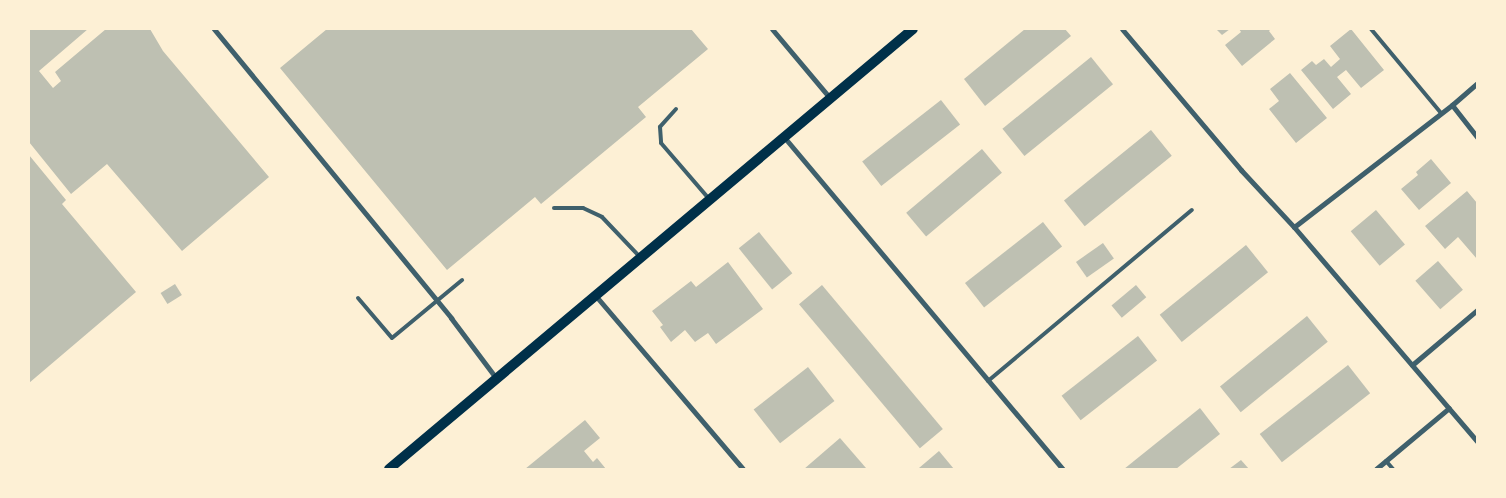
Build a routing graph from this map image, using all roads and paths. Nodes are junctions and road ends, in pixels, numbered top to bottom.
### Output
1 (214, 29) edge
2 (772, 29) edge
3 (913, 29) edge
4 (1122, 29) edge
5 (1371, 29) edge
6 (1477, 82) edge
7 (830, 98) junction
8 (1452, 105) junction
9 (676, 109) dead end
10 (1441, 113) junction
11 (784, 137) junction
12 (1477, 137) edge
13 (710, 200) junction
14 (554, 208) dead end
15 (1192, 210) dead end
16 (1294, 227) junction
17 (640, 258) junction
18 (462, 280) dead end
19 (595, 295) junction
20 (358, 298) dead end
21 (437, 302) junction
22 (1477, 310) edge
23 (1412, 365) junction
24 (496, 378) junction
25 (988, 381) junction
26 (1449, 408) junction
27 (1477, 441) edge
28 (1386, 461) junction
29 (389, 469) edge
30 (743, 469) edge
31 (1062, 469) edge
32 (1376, 469) edge
33 (1392, 469) edge

1 - 21 street
2 - 7 street
3 - 7 main road
4 - 16 street
5 - 10 lane
6 - 8 street
7 - 11 main road
8 - 10 street
8 - 12 street
9 - 13 lane
10 - 16 street
11 - 13 main road
11 - 25 street
13 - 17 main road
14 - 17 lane
15 - 25 lane
16 - 23 street
17 - 19 main road
18 - 21 lane
19 - 24 main road
19 - 30 street
20 - 21 lane
21 - 24 street
22 - 23 street
23 - 26 street
24 - 29 main road
25 - 31 street
26 - 27 street
26 - 28 street
28 - 32 street
28 - 33 lane

